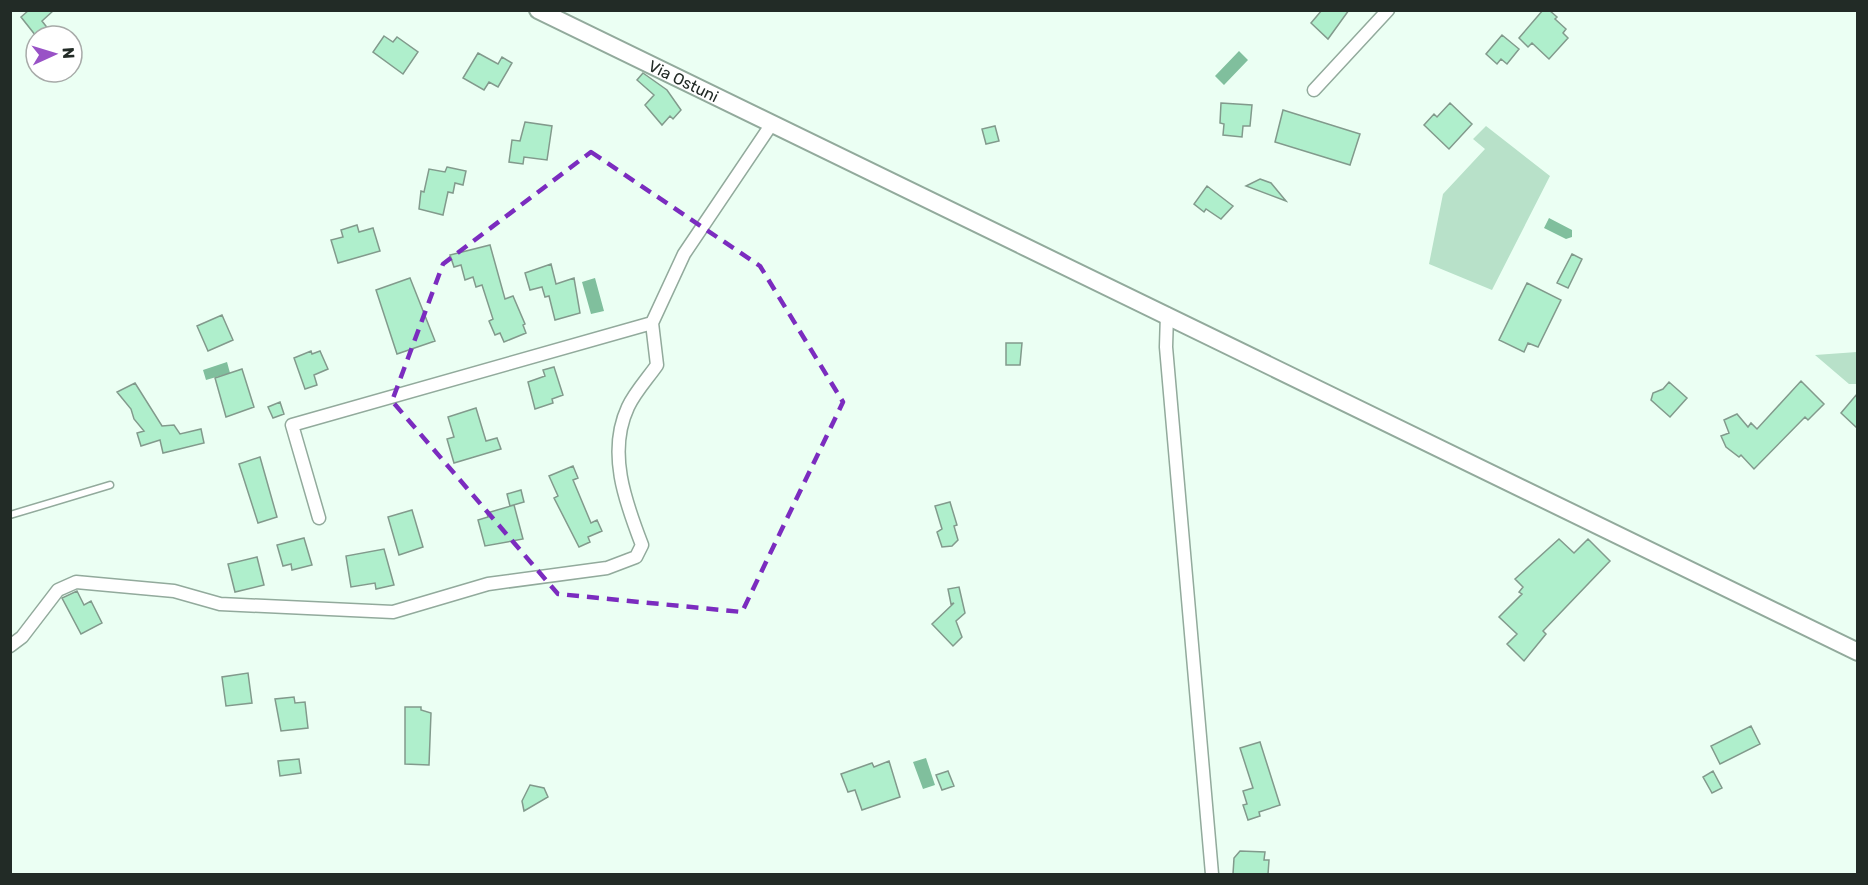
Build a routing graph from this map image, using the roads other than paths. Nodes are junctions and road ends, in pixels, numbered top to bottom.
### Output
1 (538, 10) edge
2 (1388, 10) edge
3 (1314, 90) dead end
4 (771, 125) junction
5 (1167, 314) junction
6 (652, 323) junction
7 (110, 485) dead end
8 (10, 515) edge
9 (319, 518) dead end
10 (10, 646) edge
11 (1857, 652) edge
12 (1212, 874) edge

1 - 4 main road, Via Ostuni
2 - 3 street
4 - 5 main road, Via Ostuni
4 - 6 street
5 - 11 main road, Via Ostuni
5 - 12 street
6 - 9 street
6 - 10 street
7 - 8 lane

